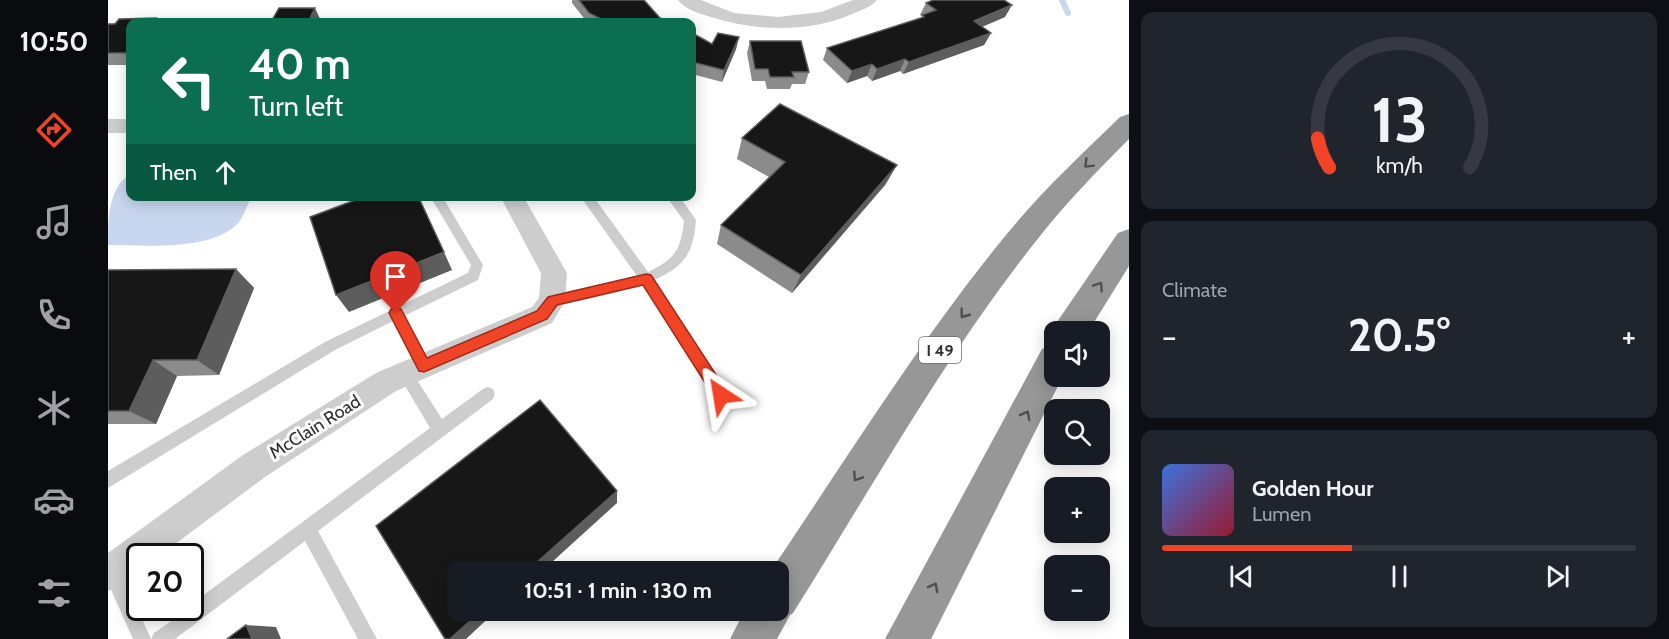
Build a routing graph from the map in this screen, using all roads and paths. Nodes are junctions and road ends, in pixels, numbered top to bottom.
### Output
1 (687, 0) edge
2 (868, 0) edge
3 (1129, 123) edge
4 (108, 126) edge
5 (126, 126) edge
6 (439, 201) edge
7 (514, 201) edge
8 (590, 201) edge
9 (676, 201) edge
10 (1129, 241) edge
11 (646, 279) junction
12 (547, 308) junction
13 (396, 313) junction
14 (1076, 321) edge
15 (414, 370) junction
16 (1044, 379) edge
17 (488, 394) dead end
18 (721, 395) dead end
19 (440, 430) junction
20 (108, 480) edge
21 (308, 530) junction
22 (110, 573) edge
23 (789, 581) edge
24 (763, 621) edge
25 (142, 639) edge
26 (160, 639) edge
27 (368, 639) edge
28 (752, 639) edge
29 (907, 639) edge

1 - 2 street
3 -> 23 highway, I 49
4 - 5 street
6 - 13 lane
7 - 12 street
8 - 11 lane
9 - 11 lane
14 -> 10 highway
11 - 12 lane
11 - 18 lane
12 - 15 street, McClain Road
13 - 15 lane
13 - 20 lane
15 - 19 lane
15 - 22 street, McClain Road
29 -> 16 highway
17 - 19 lane
19 - 21 lane
21 - 26 lane
21 - 27 lane
22 - 25 lane
24 - 28 highway

